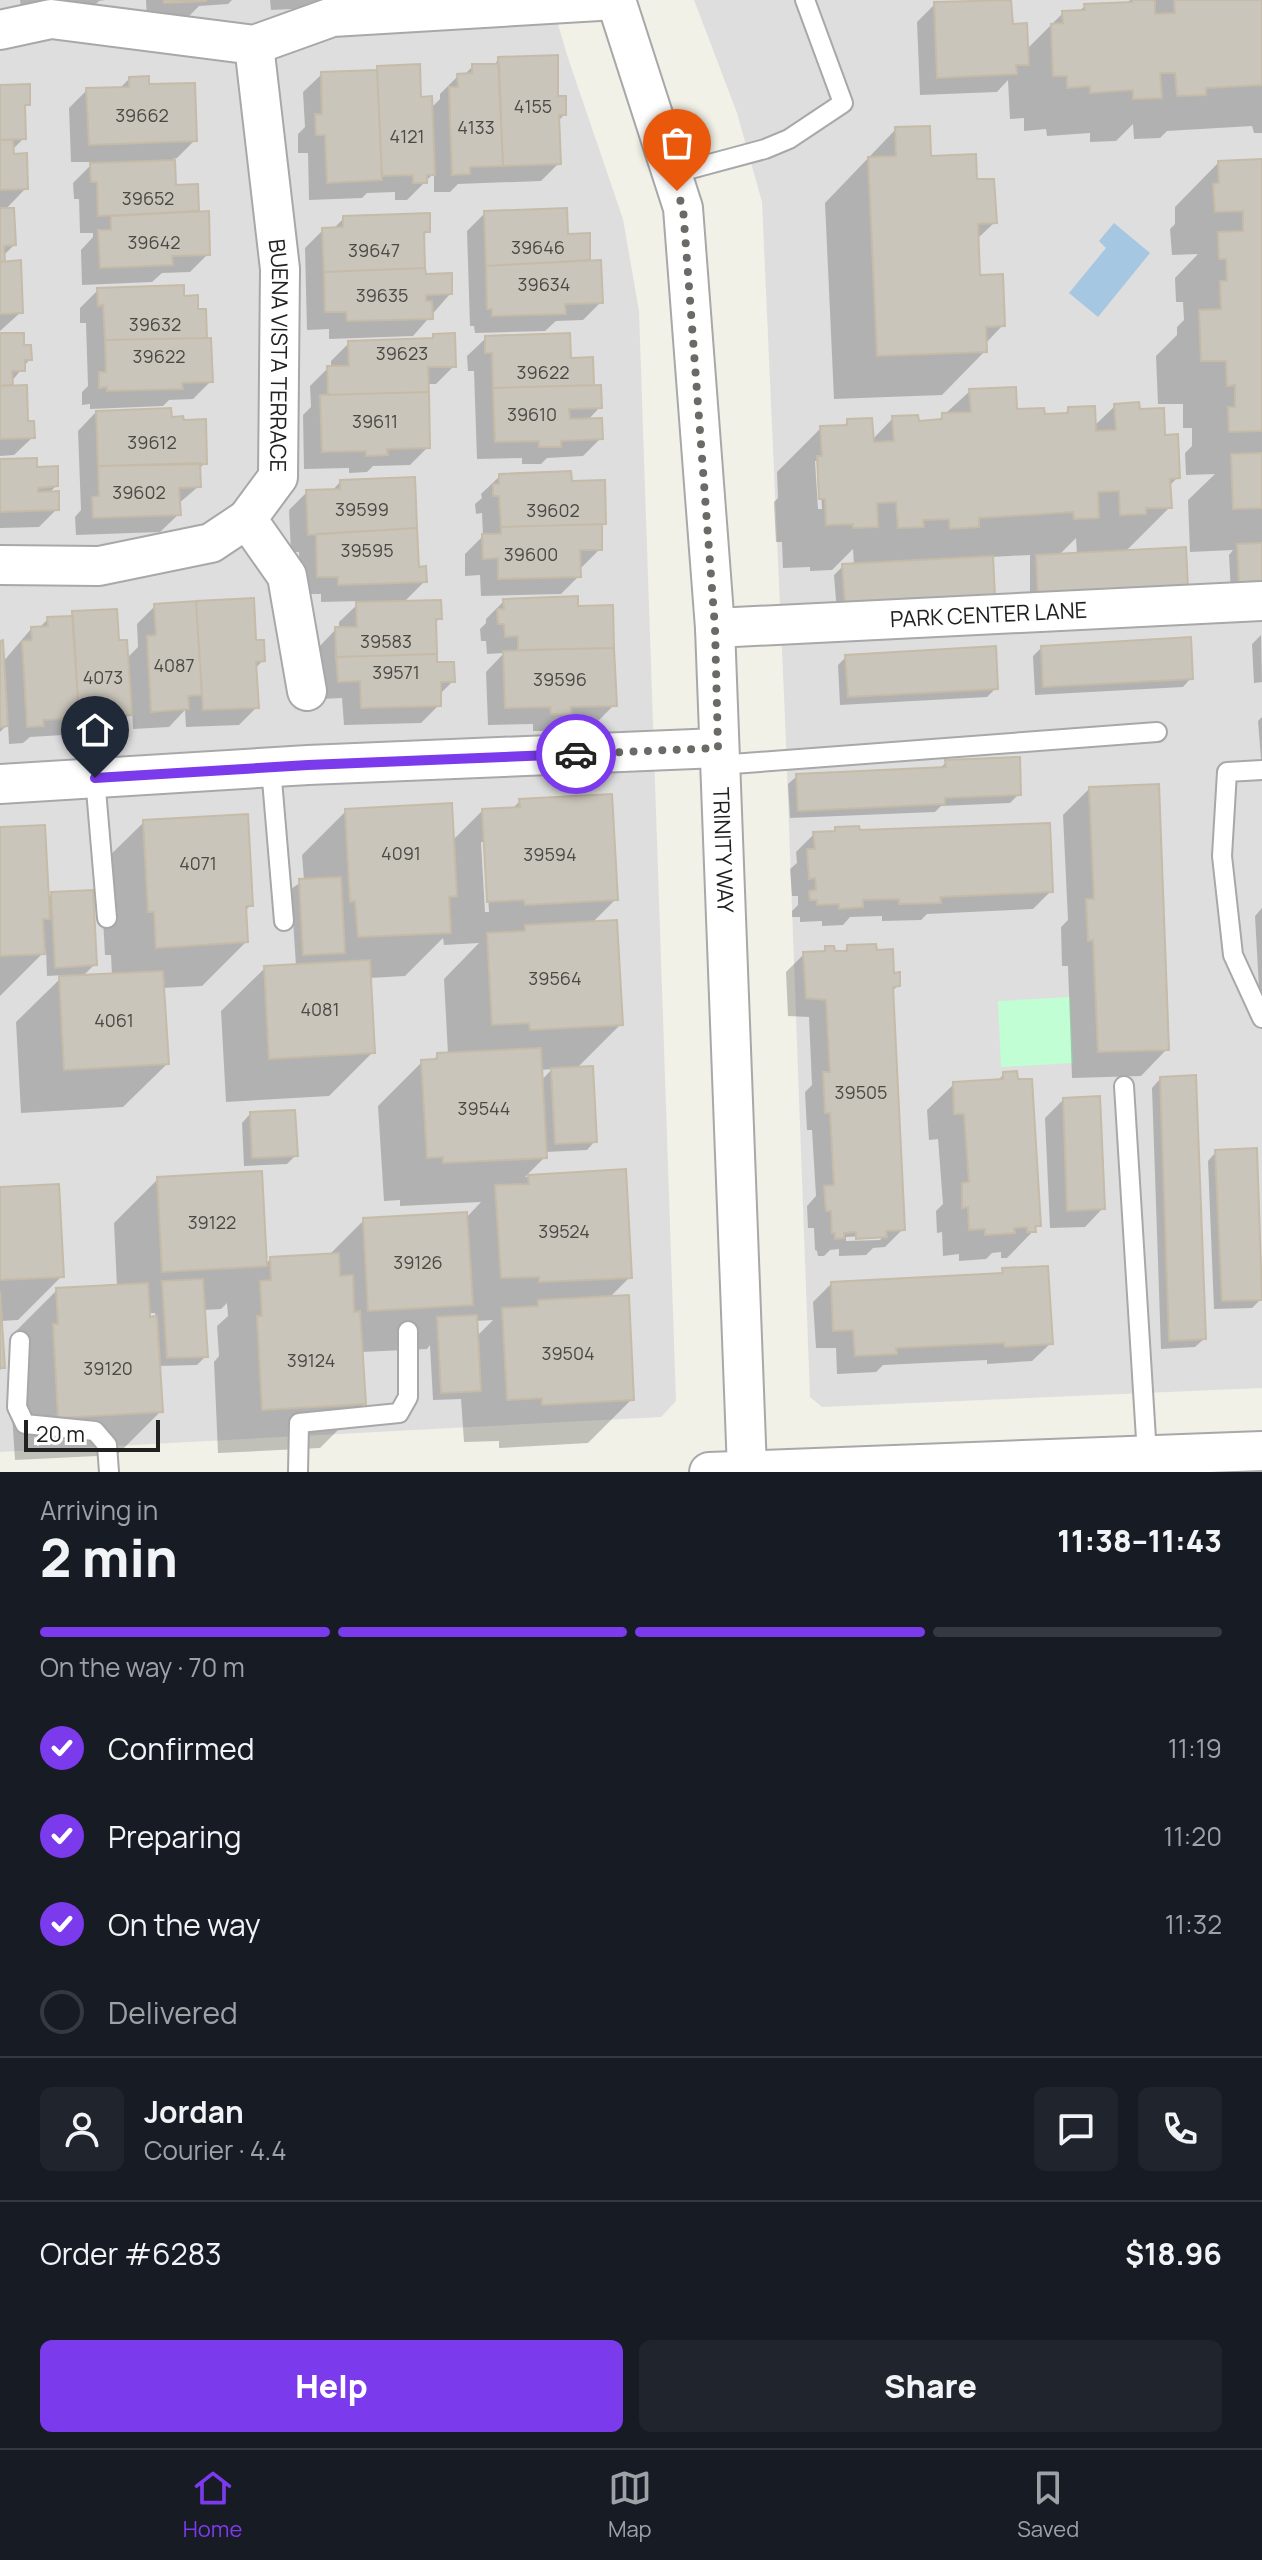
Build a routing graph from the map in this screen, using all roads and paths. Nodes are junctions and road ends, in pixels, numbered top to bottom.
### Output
1 (616, 0) edge
2 (805, 0) edge
3 (0, 30) edge
4 (254, 45) junction
5 (672, 174) junction
6 (247, 519) junction
7 (0, 565) edge
8 (1262, 601) edge
9 (715, 628) junction
10 (307, 691) dead end
11 (1157, 732) dead end
12 (718, 756) junction
13 (271, 768) junction
14 (1262, 770) edge
15 (95, 778) junction
16 (0, 784) edge
17 (107, 918) dead end
18 (284, 921) dead end
19 (1262, 1018) edge
20 (1124, 1086) dead end
21 (408, 1331) dead end
22 (20, 1341) dead end
23 (1147, 1455) junction
24 (1254, 1458) edge
25 (747, 1470) junction
26 (109, 1472) edge
27 (298, 1472) edge
28 (709, 1472) edge

1 - 4 street
1 - 5 street, TRINITY WAY
2 - 5 lane
3 - 4 street
4 - 6 street, BUENA VISTA TERRACE
5 - 9 street, TRINITY WAY
6 - 7 street, BUENA VISTA TERRACE
6 - 10 street
8 - 9 street, PARK CENTER LANE
9 - 12 street, TRINITY WAY
11 - 12 lane
12 - 13 street
12 - 25 street, TRINITY WAY
13 - 15 street
13 - 18 lane
14 - 19 lane
15 - 16 street
15 - 17 lane
20 - 23 lane
21 - 27 lane
22 - 26 lane
23 - 24 street
23 - 25 street
25 - 28 street

